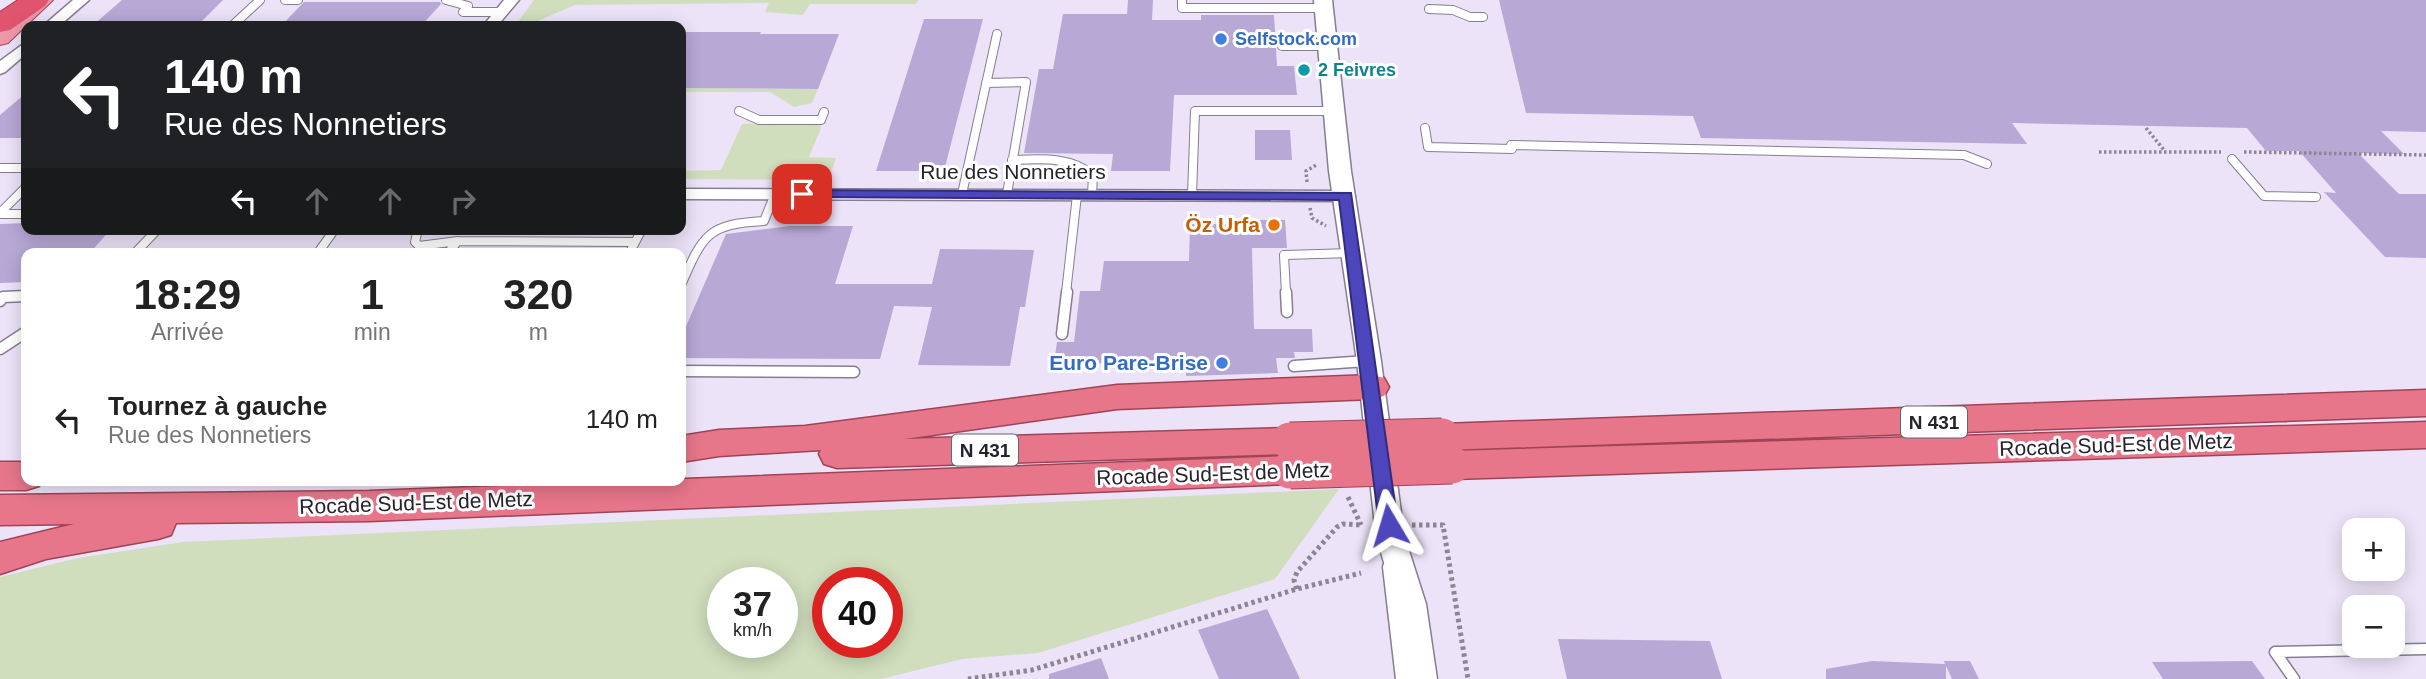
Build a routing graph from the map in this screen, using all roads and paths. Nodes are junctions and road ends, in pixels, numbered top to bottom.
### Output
1 (36, 0) edge
2 (42, 0) edge
3 (82, 0) edge
4 (260, 0) edge
5 (285, 0) edge
6 (298, 0) edge
7 (446, 0) edge
8 (512, 0) edge
9 (1182, 0) edge
10 (1323, 4) edge
11 (1429, 9) dead end
12 (501, 12) junction
13 (1483, 17) dead end
14 (31, 21) edge
15 (56, 21) edge
16 (237, 21) edge
17 (494, 21) edge
18 (0, 24) edge
19 (997, 33) dead end
20 (1282, 46) dead end
21 (1326, 46) junction
22 (17, 49) edge
23 (0, 69) edge
24 (986, 83) junction
25 (739, 111) dead end
26 (1333, 111) junction
27 (824, 112) dead end
28 (1425, 128) dead end
29 (2146, 128) dead end
30 (2165, 151) junction
31 (2099, 152) dead end
32 (2223, 152) dead end
33 (2234, 156) joint
34 (2426, 156) edge
35 (1013, 160) junction
36 (1987, 164) dead end
37 (0, 168) edge
38 (21, 168) edge
39 (21, 192) edge
40 (686, 194) edge
41 (775, 194) junction
42 (962, 194) junction
43 (1007, 194) junction
44 (1084, 195) junction
45 (1192, 195) junction
46 (1346, 196) junction
47 (2315, 197) dead end
48 (0, 214) edge
49 (21, 214) edge
50 (152, 235) edge
51 (417, 235) edge
52 (639, 235) edge
53 (458, 241) junction
54 (635, 242) junction
55 (140, 248) edge
56 (452, 248) edge
57 (632, 248) edge
58 (1354, 253) junction
59 (686, 274) edge
60 (21, 296) edge
61 (0, 300) edge
62 (1287, 312) dead end
63 (1062, 334) dead end
64 (21, 335) edge
65 (0, 349) edge
66 (1294, 366) dead end
67 (686, 371) edge
68 (854, 372) dead end
69 (1370, 374) junction
70 (2426, 403) edge
71 (2426, 435) edge
72 (686, 448) edge
73 (1447, 451) junction
74 (1290, 456) junction
75 (686, 458) edge
76 (0, 476) edge
77 (21, 476) edge
78 (369, 506) junction
79 (0, 510) edge
80 (1389, 530) junction
81 (0, 558) edge
82 (1361, 573) dead end
83 (1297, 590) junction
84 (2426, 649) edge
85 (968, 679) edge
86 (1401, 679) edge
87 (1421, 679) edge
88 (1468, 679) edge
89 (2294, 679) edge

1 - 18 highway
2 - 14 main road
3 - 15 street
4 - 16 lane
5 - 6 lane
7 - 12 lane
8 - 12 street
9 - 10 lane
10 - 21 street
11 - 13 lane
12 - 17 street
19 - 24 lane
20 - 21 lane
21 - 26 street
22 - 23 street
24 - 35 lane
24 - 42 lane
25 - 27 lane
26 - 45 lane
26 - 46 street
28 - 36 lane
29 - 30 path
30 - 31 path
30 - 32 path
33 - 34 path
33 - 47 lane
35 - 43 lane
35 - 44 lane
37 - 38 lane
39 - 48 lane
40 - 41 street, Rue des Nonnetiers
41 - 42 street, Rue des Nonnetiers
41 - 59 lane
42 - 43 street, Rue des Nonnetiers
43 - 44 street, Rue des Nonnetiers
44 - 45 street, Rue des Nonnetiers
44 - 63 lane
45 - 46 street, Rue des Nonnetiers
46 - 58 street
48 - 49 lane
50 - 55 lane
51 - 53 lane
52 - 54 lane
53 - 54 lane
53 - 56 lane
54 - 57 lane
58 - 62 lane
58 - 69 street
60 - 61 lane
64 - 65 lane
66 - 69 lane
67 - 68 lane
69 - 72 highway
69 - 80 street
70 - 73 highway, Rocade Sud-Est de Metz / N 431
71 - 73 highway, Rocade Sud-Est de Metz / N 431
73 - 74 highway, Rocade Sud-Est de Metz / N 431, bridge
74 - 75 highway, Rocade Sud-Est de Metz / N 431
74 - 78 highway, Rocade Sud-Est de Metz / N 431
76 - 77 highway
78 - 79 highway, Rocade Sud-Est de Metz / N 431
78 - 81 highway
80 - 83 path
80 - 86 lane
80 - 87 street
80 - 88 path
82 - 83 path
83 - 85 path
84 - 89 lane

